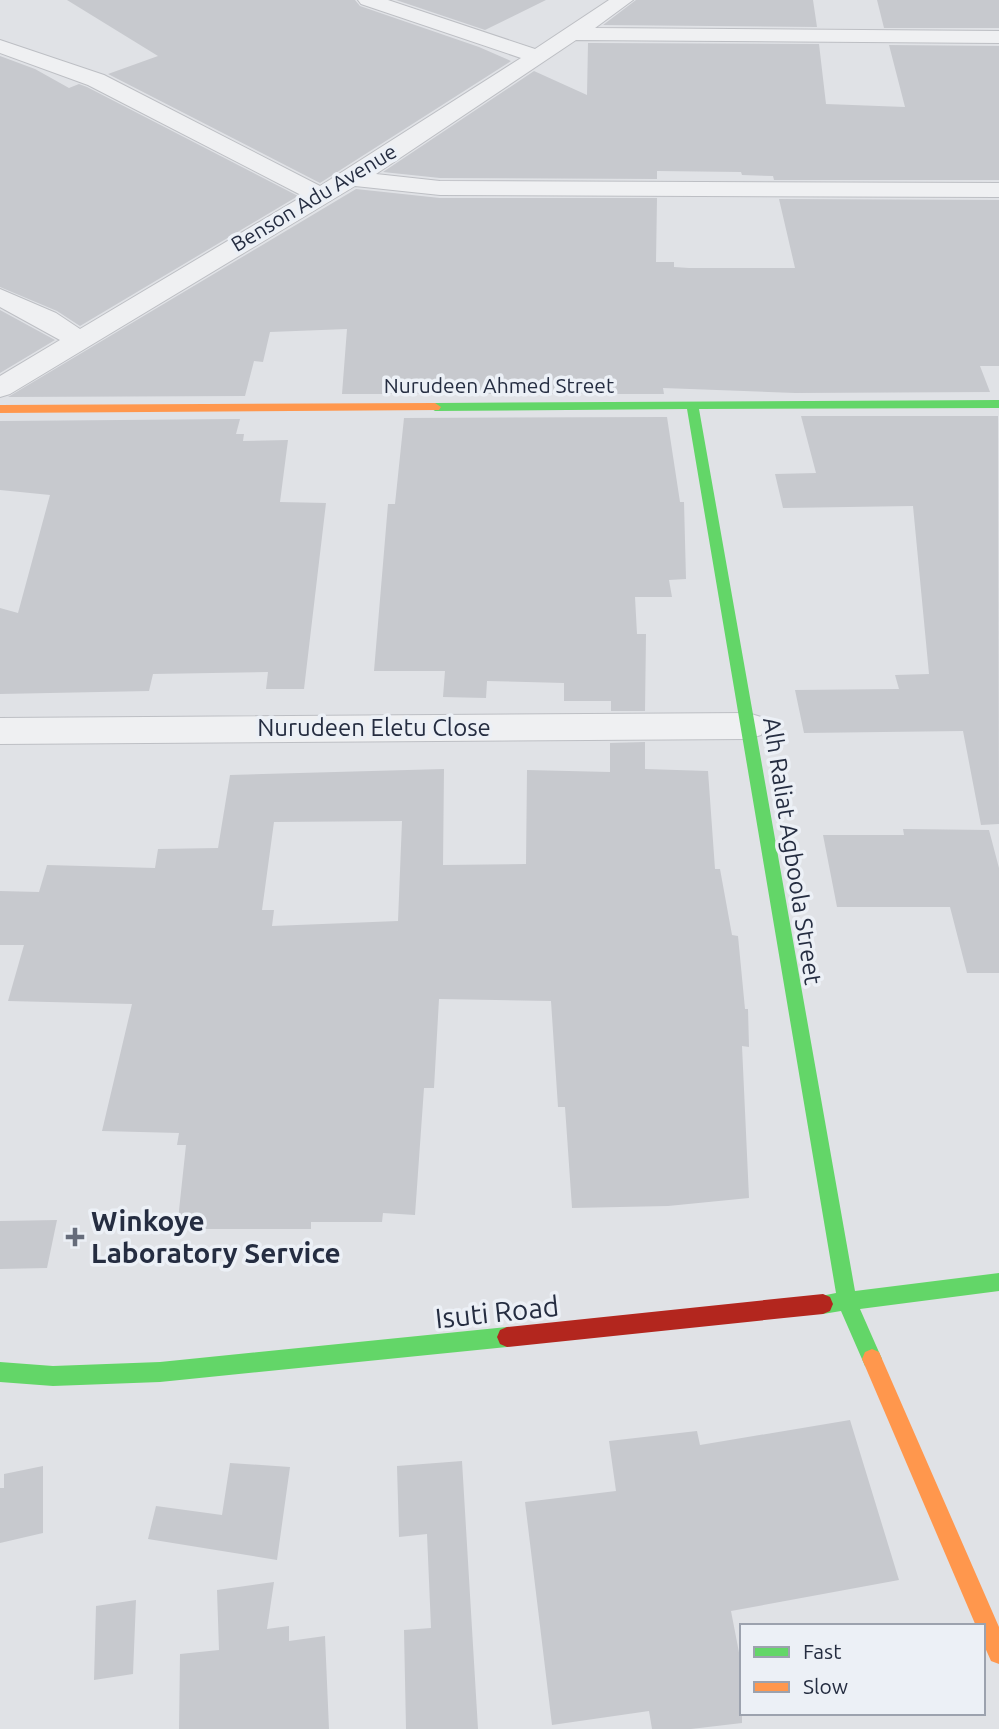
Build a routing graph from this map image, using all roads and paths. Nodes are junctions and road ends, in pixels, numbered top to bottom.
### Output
1 (368, 0) edge
2 (623, 0) edge
3 (573, 34) junction
4 (999, 37) edge
5 (0, 46) edge
6 (536, 56) junction
7 (351, 178) junction
8 (999, 190) edge
9 (319, 195) junction
10 (0, 297) edge
11 (80, 341) junction
12 (0, 388) edge
13 (999, 404) edge
14 (692, 407) junction
15 (0, 409) edge
16 (748, 726) junction
17 (0, 731) edge
18 (999, 1282) edge
19 (847, 1302) junction
20 (0, 1372) edge
21 (999, 1653) edge

1 - 6 street
2 - 3 street, Benson Adu Avenue
3 - 4 street
3 - 6 street, Benson Adu Avenue
5 - 9 street
6 - 7 street, Benson Adu Avenue
7 - 8 street
7 - 9 street, Benson Adu Avenue
9 - 11 street, Benson Adu Avenue
10 - 11 street
11 - 12 street, Benson Adu Avenue
13 - 14 street, Nurudeen Ahmed Street
14 - 15 street, Nurudeen Ahmed Street
14 - 16 street, Alh Raliat Agboola Street
16 - 17 street, Nurudeen Eletu Close
16 - 19 street, Alh Raliat Agboola Street
18 - 19 street, Isuti Road
19 - 20 street, Isuti Road
19 - 21 street, Alh Raliat Agboola Street

